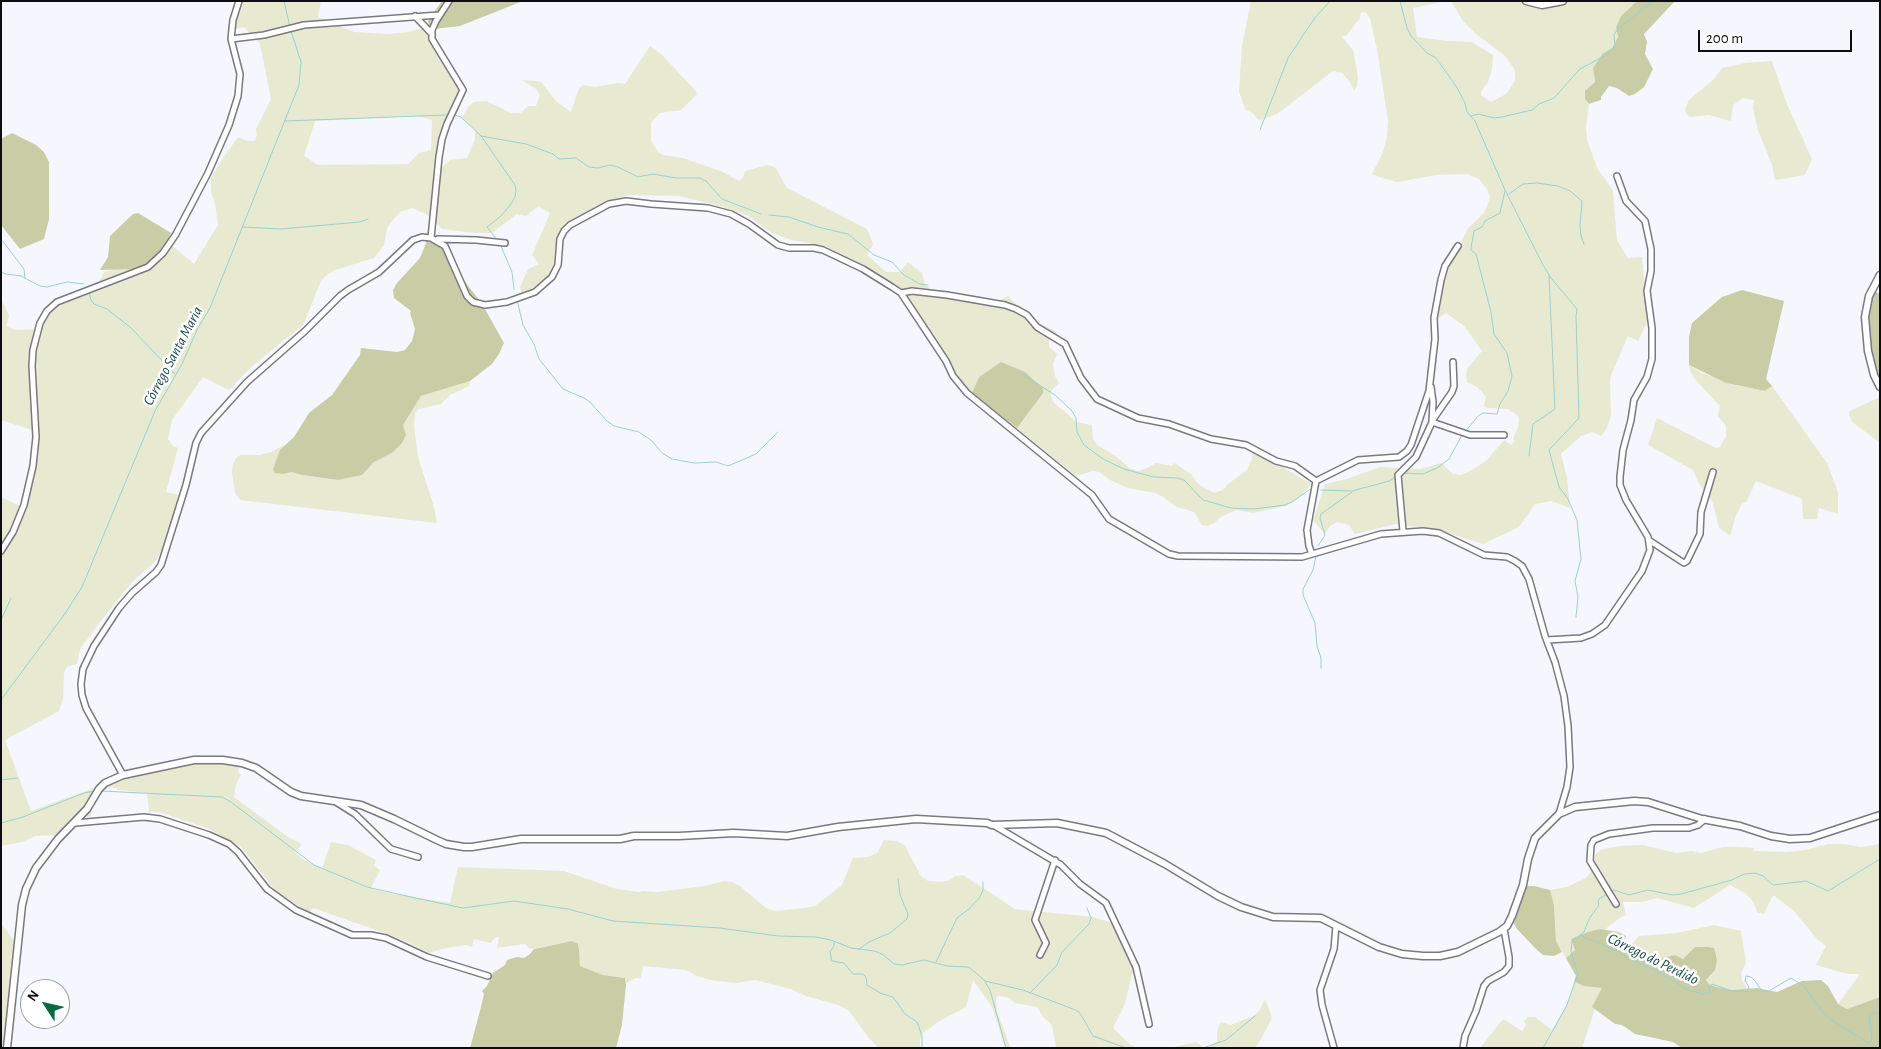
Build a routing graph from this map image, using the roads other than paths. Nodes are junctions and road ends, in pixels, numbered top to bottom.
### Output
1 (238, 1) edge
2 (449, 1) edge
3 (1526, 1) edge
4 (1563, 1) edge
5 (439, 15) junction
6 (415, 16) junction
7 (432, 34) junction
8 (231, 39) junction
9 (1617, 176) dead end
10 (432, 238) junction
11 (505, 243) dead end
12 (1458, 246) dead end
13 (1880, 275) edge
14 (901, 292) junction
15 (1453, 362) dead end
16 (1430, 384) junction
17 (1880, 387) edge
18 (1432, 422) junction
19 (1504, 435) dead end
20 (1713, 472) dead end
21 (1316, 481) junction
22 (1403, 532) junction
23 (1650, 542) junction
24 (1, 550) edge
25 (1312, 554) junction
26 (1547, 640) junction
27 (123, 775) junction
28 (333, 800) junction
29 (1559, 814) junction
30 (1880, 815) edge
31 (1706, 820) junction
32 (75, 823) junction
33 (992, 825) junction
34 (418, 857) dead end
35 (1055, 860) junction
36 (1616, 904) dead end
37 (1336, 926) junction
38 (1504, 929) junction
39 (1040, 955) dead end
40 (488, 976) dead end
41 (1149, 1024) dead end
42 (7, 1048) edge
43 (1334, 1048) edge
44 (1463, 1048) edge

1 - 8 street
2 - 5 street
3 - 4 street
5 - 6 street
5 - 7 street
6 - 7 street
6 - 8 street
7 - 10 street
8 - 24 street
9 - 23 street
10 - 11 street
10 - 14 street
10 - 27 street
12 - 16 street
13 - 17 street
14 - 21 street
14 - 25 street
15 - 18 street
16 - 18 street
16 - 21 street
18 - 19 street
18 - 22 street
20 - 23 street
21 - 25 street
22 - 25 street
22 - 26 street
23 - 26 street
26 - 29 street
27 - 28 street
27 - 32 street
28 - 33 street
28 - 34 street
29 - 31 street
29 - 38 street
30 - 31 street
31 - 36 street
32 - 40 street
32 - 42 street
33 - 35 street
33 - 37 street
35 - 39 street
35 - 41 street
37 - 38 street
37 - 43 street
38 - 44 street

